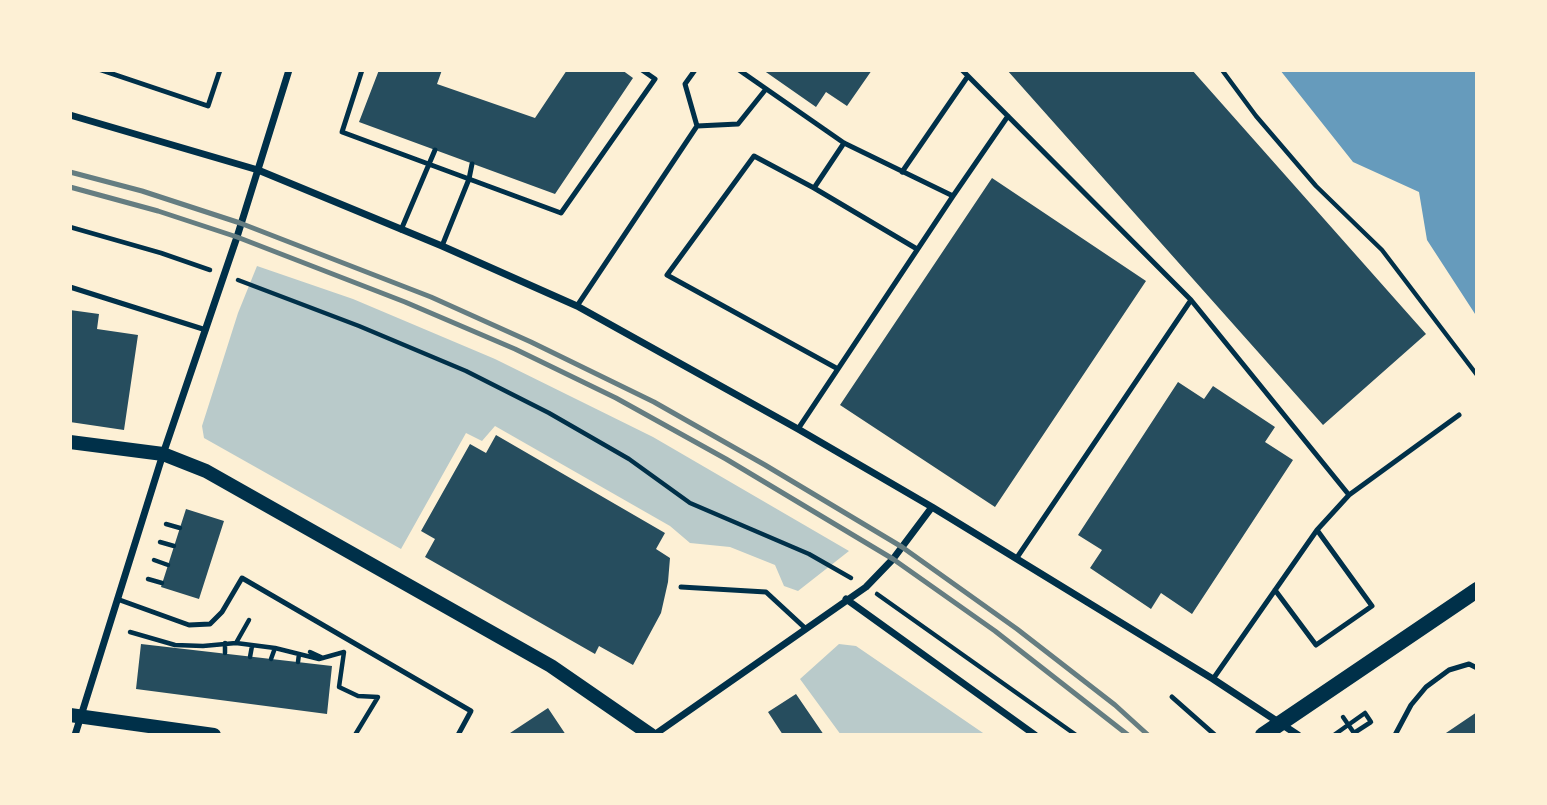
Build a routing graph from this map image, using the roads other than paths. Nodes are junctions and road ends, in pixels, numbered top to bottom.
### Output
1 (101, 70) edge
2 (220, 70) edge
3 (289, 70) edge
4 (362, 70) edge
5 (642, 70) edge
6 (695, 70) edge
7 (739, 70) edge
8 (962, 70) edge
9 (968, 76) junction
10 (766, 89) junction
11 (70, 115) edge
12 (1008, 116) junction
13 (697, 126) junction
14 (844, 143) junction
15 (435, 150) dead end
16 (427, 163) junction
17 (472, 164) dead end
18 (258, 170) junction
19 (902, 172) junction
20 (469, 179) junction
21 (814, 188) junction
22 (953, 196) junction
23 (401, 230) junction
24 (442, 246) junction
25 (917, 249) junction
26 (70, 287) edge
27 (1191, 300) junction
28 (577, 306) junction
29 (206, 330) junction
30 (838, 369) junction
31 (1459, 415) dead end
32 (798, 429) junction
33 (70, 442) edge
34 (163, 454) junction
35 (1349, 495) junction
36 (932, 507) junction
37 (1317, 530) junction
38 (1016, 559) junction
39 (681, 587) dead end
40 (1275, 590) junction
41 (1477, 590) edge
42 (117, 599) junction
43 (846, 599) junction
44 (805, 628) junction
45 (1477, 668) edge
46 (1213, 679) junction
47 (1172, 697) dead end
48 (75, 715) edge
49 (75, 735) edge
50 (214, 735) edge
51 (458, 735) edge
52 (652, 735) edge
53 (1035, 735) edge
54 (1215, 735) edge
55 (1263, 735) edge
56 (1298, 735) edge
57 (1395, 735) edge

1 - 2 lane
3 - 18 street
4 - 16 lane
5 - 20 lane
6 - 13 lane
7 - 10 lane
8 - 9 lane
9 - 12 lane
9 - 19 lane
10 - 13 lane
10 - 14 lane
11 - 18 street
12 - 22 lane
12 - 27 lane
13 - 28 lane
14 - 19 lane
14 - 21 lane
15 - 16 lane
16 - 20 lane
16 - 23 lane
17 - 20 lane
18 - 23 street
18 - 29 street
19 - 22 lane
20 - 24 lane
21 - 25 lane
21 - 30 lane
22 - 25 lane
23 - 24 street
24 - 28 street
25 - 30 lane
26 - 29 lane
27 - 35 lane
27 - 38 lane
28 - 32 street
29 - 34 street
30 - 32 lane
31 - 35 lane
32 - 36 street
33 - 34 main road
34 - 42 street
34 - 52 main road
35 - 37 lane
36 - 38 street
36 - 43 street
37 - 40 lane
37 - 40 lane
38 - 46 street
39 - 44 lane
40 - 46 lane
41 - 55 main road
42 - 48 street
42 - 51 lane
43 - 44 street
43 - 53 street
44 - 52 street
45 - 57 lane
46 - 56 street
47 - 54 lane
48 - 49 street
48 - 50 main road

